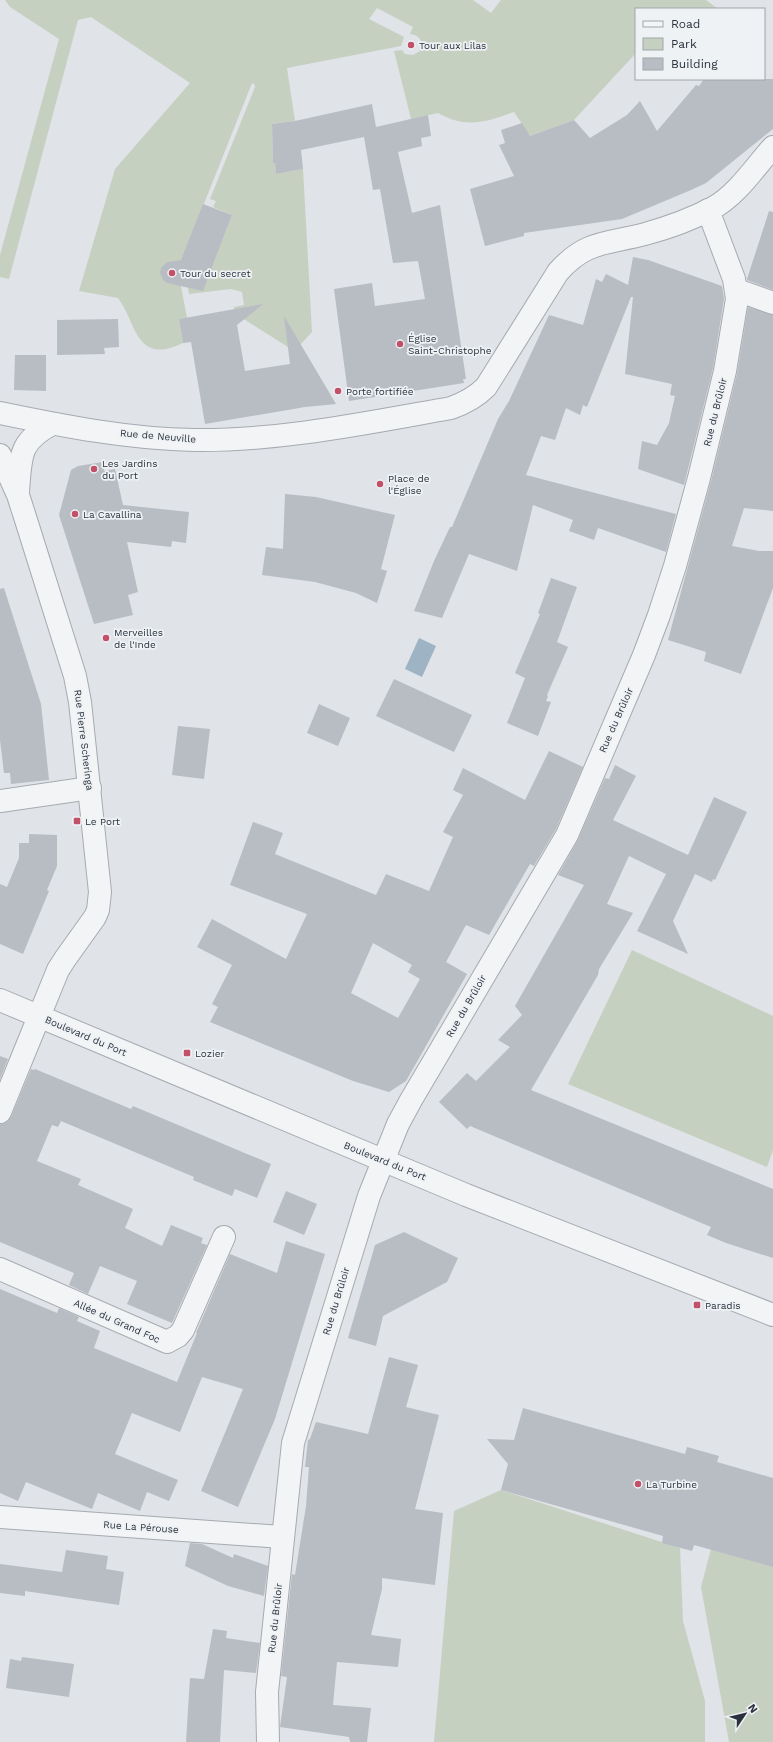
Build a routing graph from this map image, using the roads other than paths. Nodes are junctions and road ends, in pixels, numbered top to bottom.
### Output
1 (773, 147) edge
2 (708, 210) junction
3 (737, 290) junction
4 (773, 303) edge
5 (0, 413) edge
6 (52, 424) junction
7 (1, 459) edge
8 (18, 495) junction
9 (90, 788) junction
10 (0, 801) edge
11 (0, 1000) edge
12 (40, 1016) junction
13 (0, 1112) edge
14 (383, 1160) junction
15 (224, 1237) dead end
16 (0, 1269) edge
17 (773, 1315) edge
18 (0, 1517) edge
19 (282, 1537) junction
20 (268, 1742) edge

1 - 2 street
2 - 3 street
2 - 6 street, Rue de Neuville
3 - 4 street
3 - 14 street, Rue du Brûloir
5 - 6 street, Rue de Neuville
6 - 8 street
7 - 8 street, Rue Pierre Scheringa
8 - 9 street, Rue Pierre Scheringa
9 - 10 street
9 - 12 street, Rue Pierre Scheringa
11 - 12 street, Boulevard du Port
12 - 13 street, Rue Pierre Scheringa
12 - 14 street, Boulevard du Port
14 - 17 street, Boulevard du Port
14 - 19 street, Rue du Brûloir
15 - 16 street, Allée du Grand Foc
18 - 19 street, Rue La Pérouse
19 - 20 street, Rue du Brûloir

